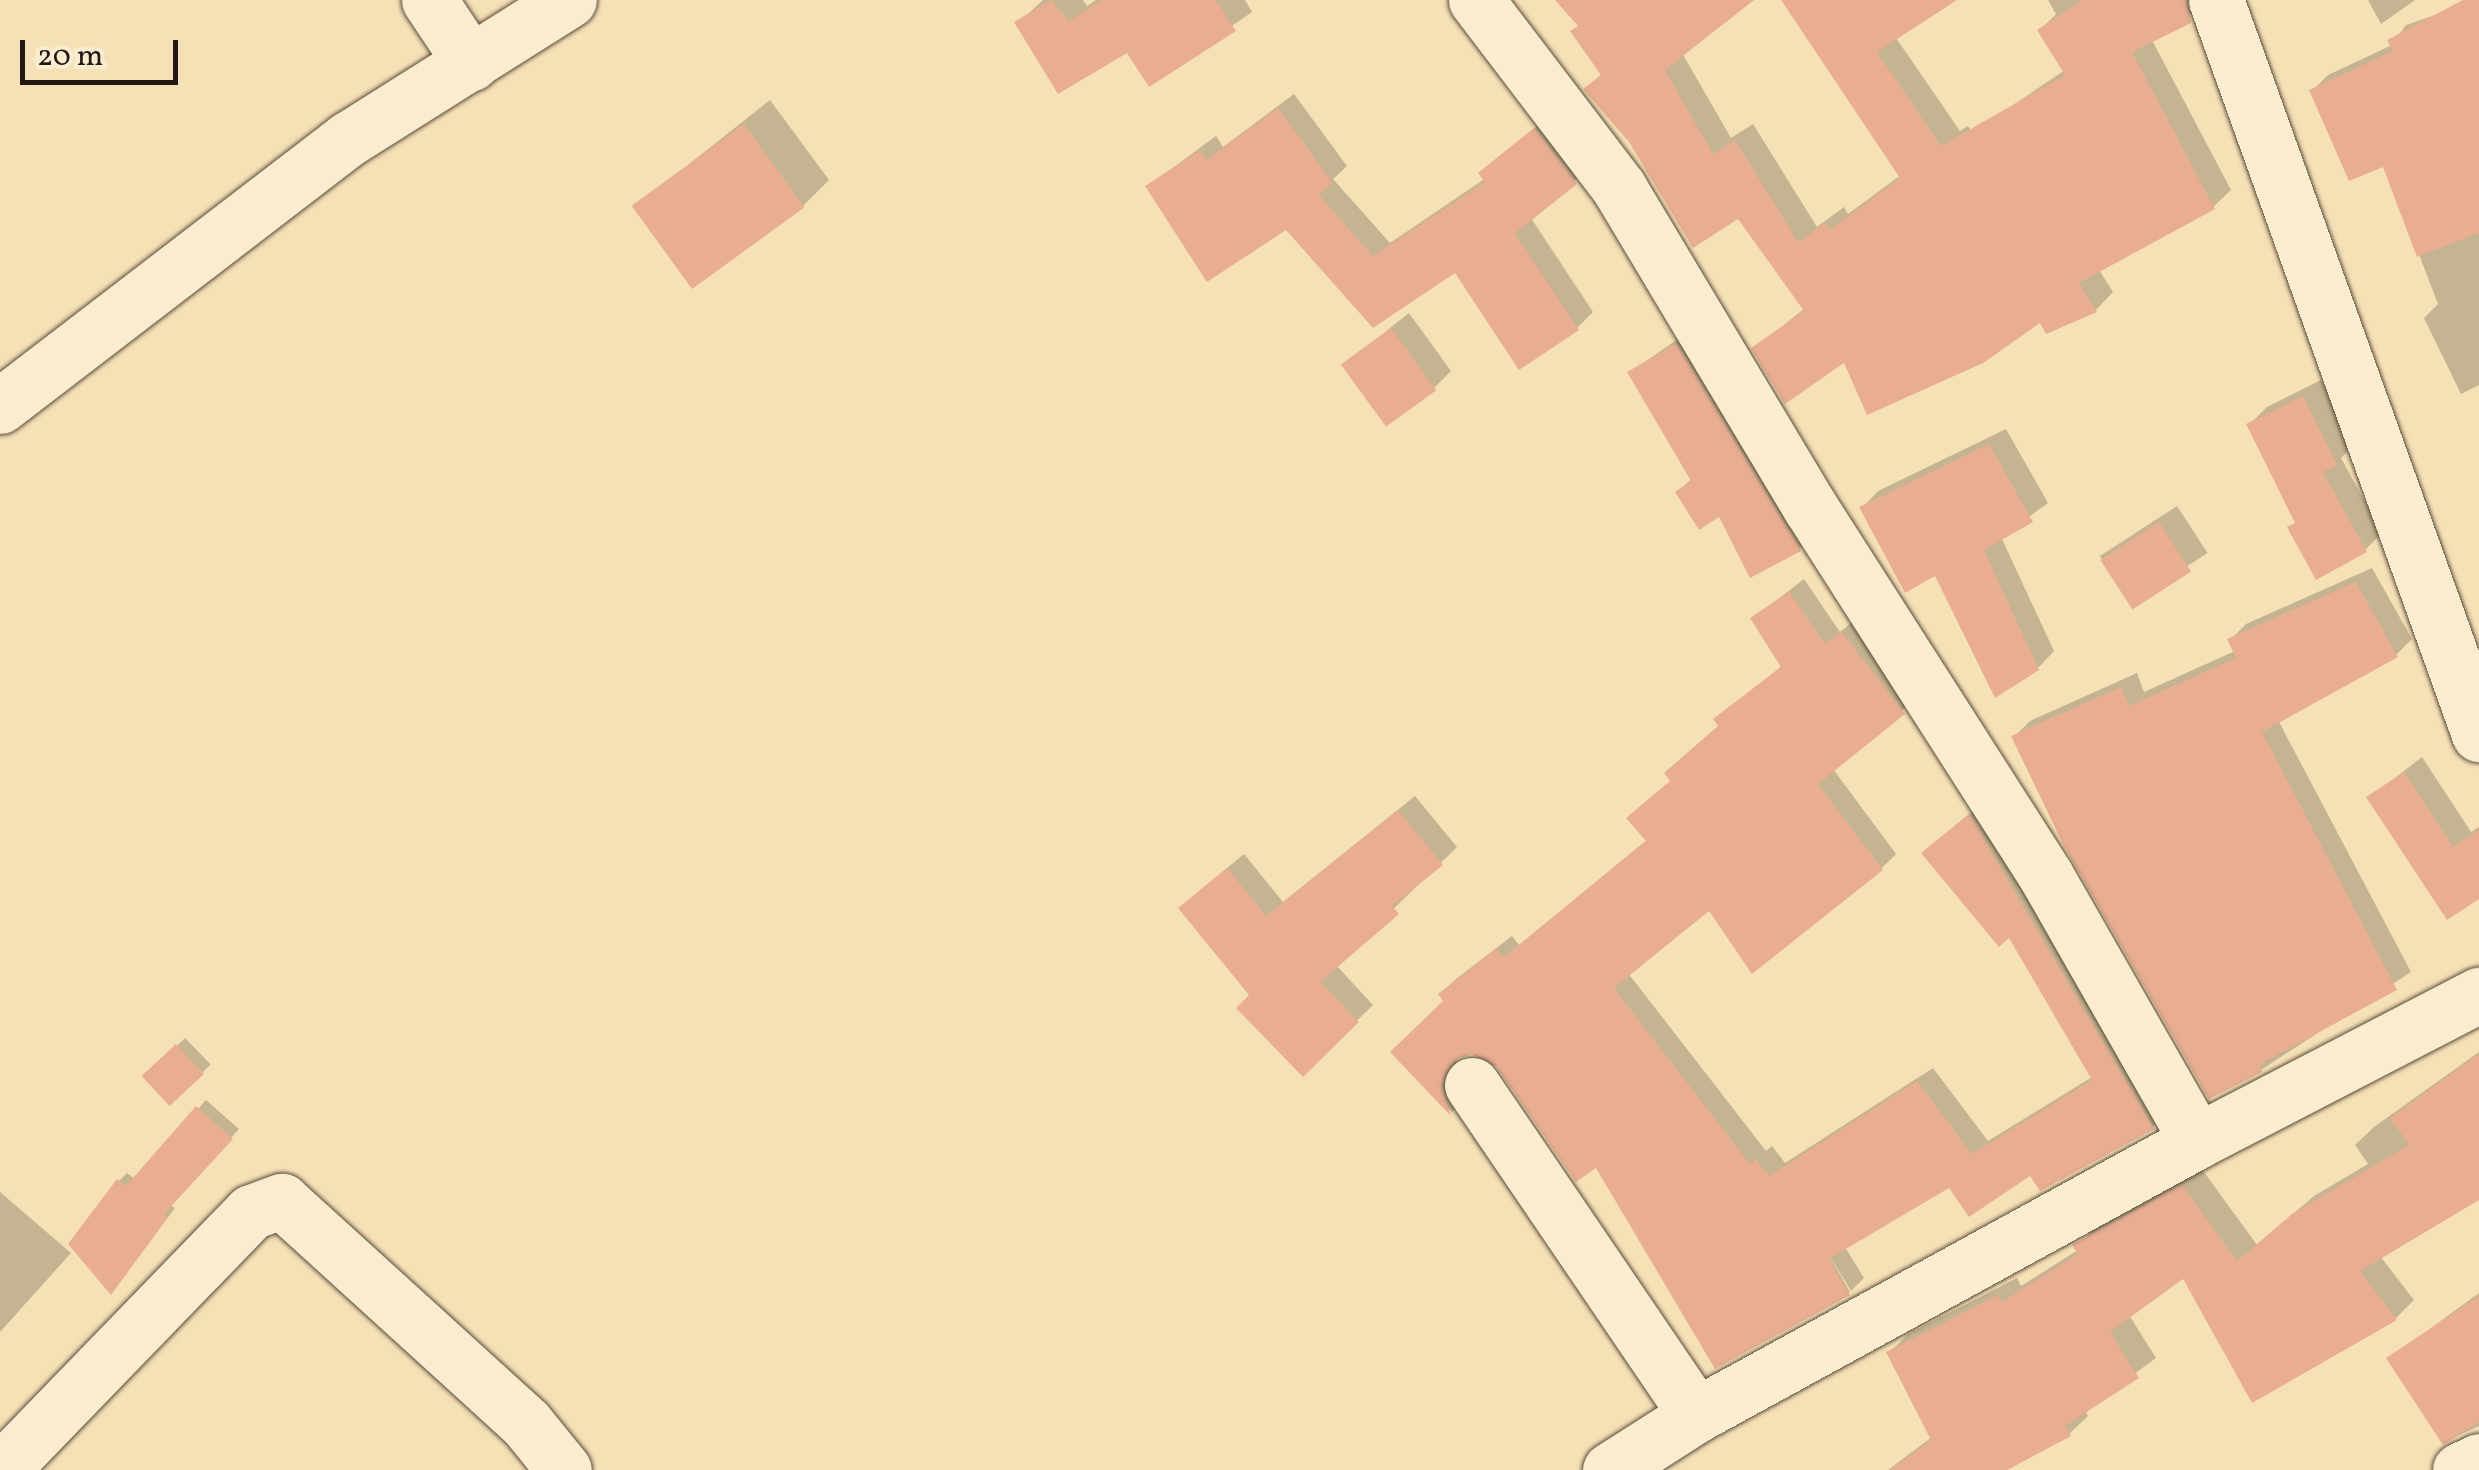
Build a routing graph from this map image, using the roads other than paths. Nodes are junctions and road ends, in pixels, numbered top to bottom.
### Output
1 (429, 0) edge
2 (569, 0) edge
3 (1476, 0) edge
4 (2216, 0) edge
5 (471, 63) junction
6 (0, 406) edge
7 (2479, 734) edge
8 (2479, 995) edge
9 (1472, 1085) dead end
10 (2197, 1141) junction
11 (1696, 1415) junction
12 (2479, 1462) edge
13 (2, 1470) edge
14 (564, 1470) edge
15 (1610, 1470) edge
16 (2460, 1470) edge

1 - 5 street
2 - 5 street
3 - 10 street
4 - 7 street
5 - 6 street
8 - 10 street
9 - 11 street
10 - 11 street
11 - 15 street
12 - 16 street
13 - 14 street

